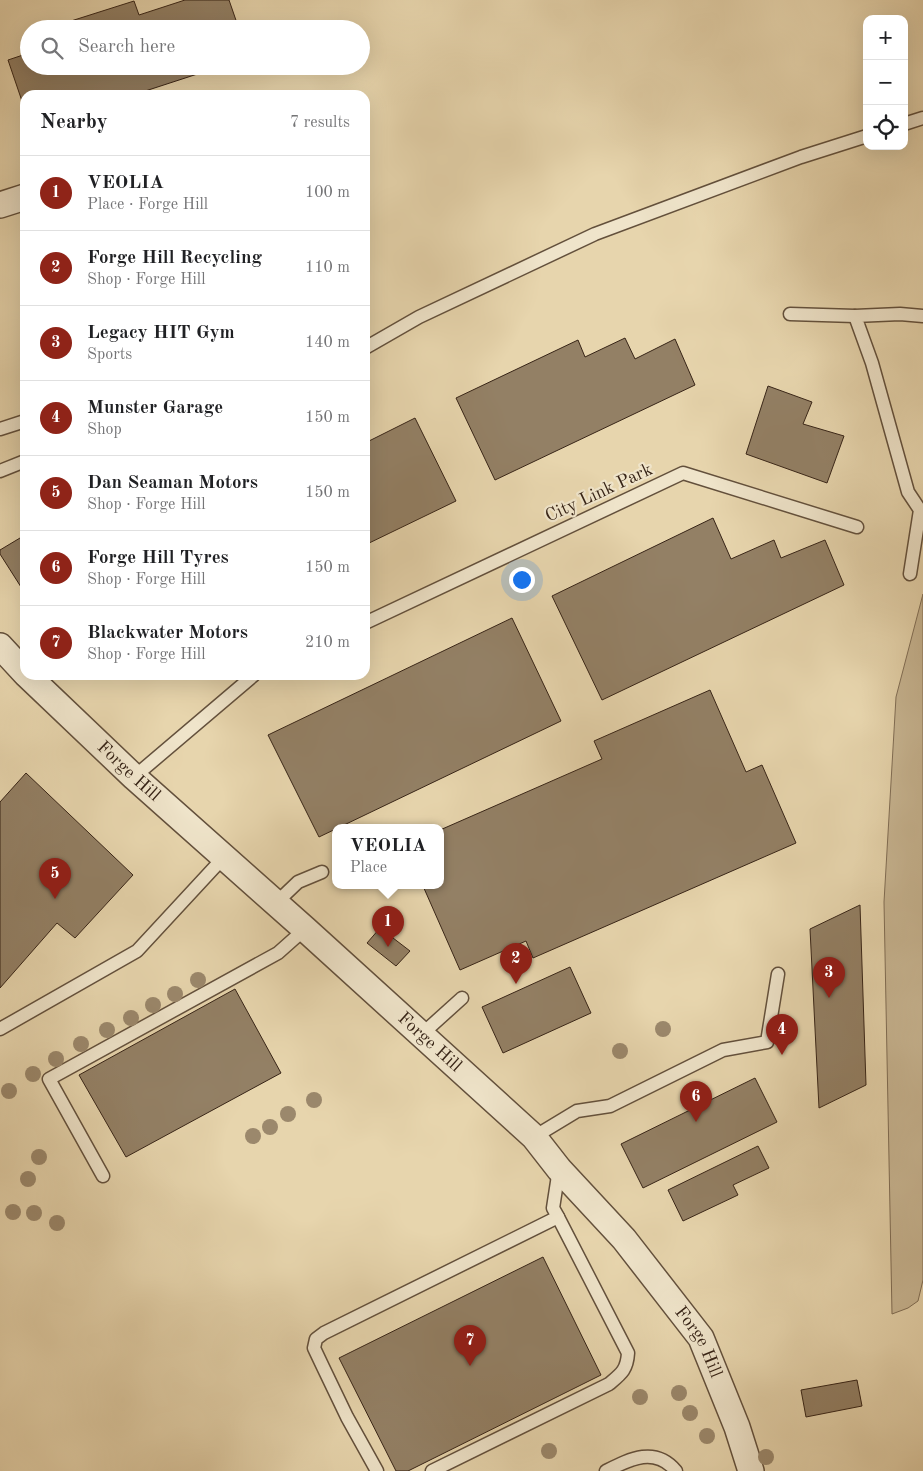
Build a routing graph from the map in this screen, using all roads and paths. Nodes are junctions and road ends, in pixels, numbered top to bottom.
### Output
1 (923, 118) edge
2 (908, 123) edge
3 (863, 137) edge
4 (20, 199) edge
5 (0, 205) edge
6 (790, 314) dead end
7 (855, 316) junction
8 (923, 316) edge
9 (370, 345) edge
10 (20, 422) edge
11 (0, 428) edge
12 (20, 463) edge
13 (0, 471) edge
14 (922, 506) edge
15 (857, 527) dead end
16 (910, 574) dead end
17 (370, 621) edge
18 (0, 646) edge
19 (20, 668) edge
20 (32, 680) edge
21 (248, 680) edge
22 (134, 777) junction
23 (224, 857) junction
24 (322, 872) dead end
25 (276, 903) junction
26 (304, 929) junction
27 (778, 974) dead end
28 (462, 998) dead end
29 (0, 1029) edge
30 (421, 1035) junction
31 (534, 1137) junction
32 (560, 1169) junction
33 (103, 1176) dead end
34 (558, 1217) junction
35 (376, 1471) edge
36 (432, 1471) edge
37 (606, 1471) edge
38 (676, 1471) edge
39 (751, 1471) edge

1 - 2 lane
3 - 9 lane
4 - 5 street
6 - 7 lane
7 - 8 lane
7 - 14 lane
10 - 11 lane
12 - 13 lane
14 - 16 lane
15 - 17 lane, City Link Park
18 - 19 street, Forge Hill
20 - 22 street, Forge Hill
21 - 22 lane
22 - 23 street, Forge Hill
23 - 25 street, Forge Hill
23 - 29 lane
24 - 25 lane
25 - 26 street, Forge Hill
26 - 30 street, Forge Hill
26 - 33 lane
27 - 31 lane
28 - 30 lane
30 - 31 street, Forge Hill
31 - 32 street, Forge Hill
32 - 34 lane
32 - 39 street, Forge Hill
34 - 35 lane
34 - 36 lane
37 - 38 lane

